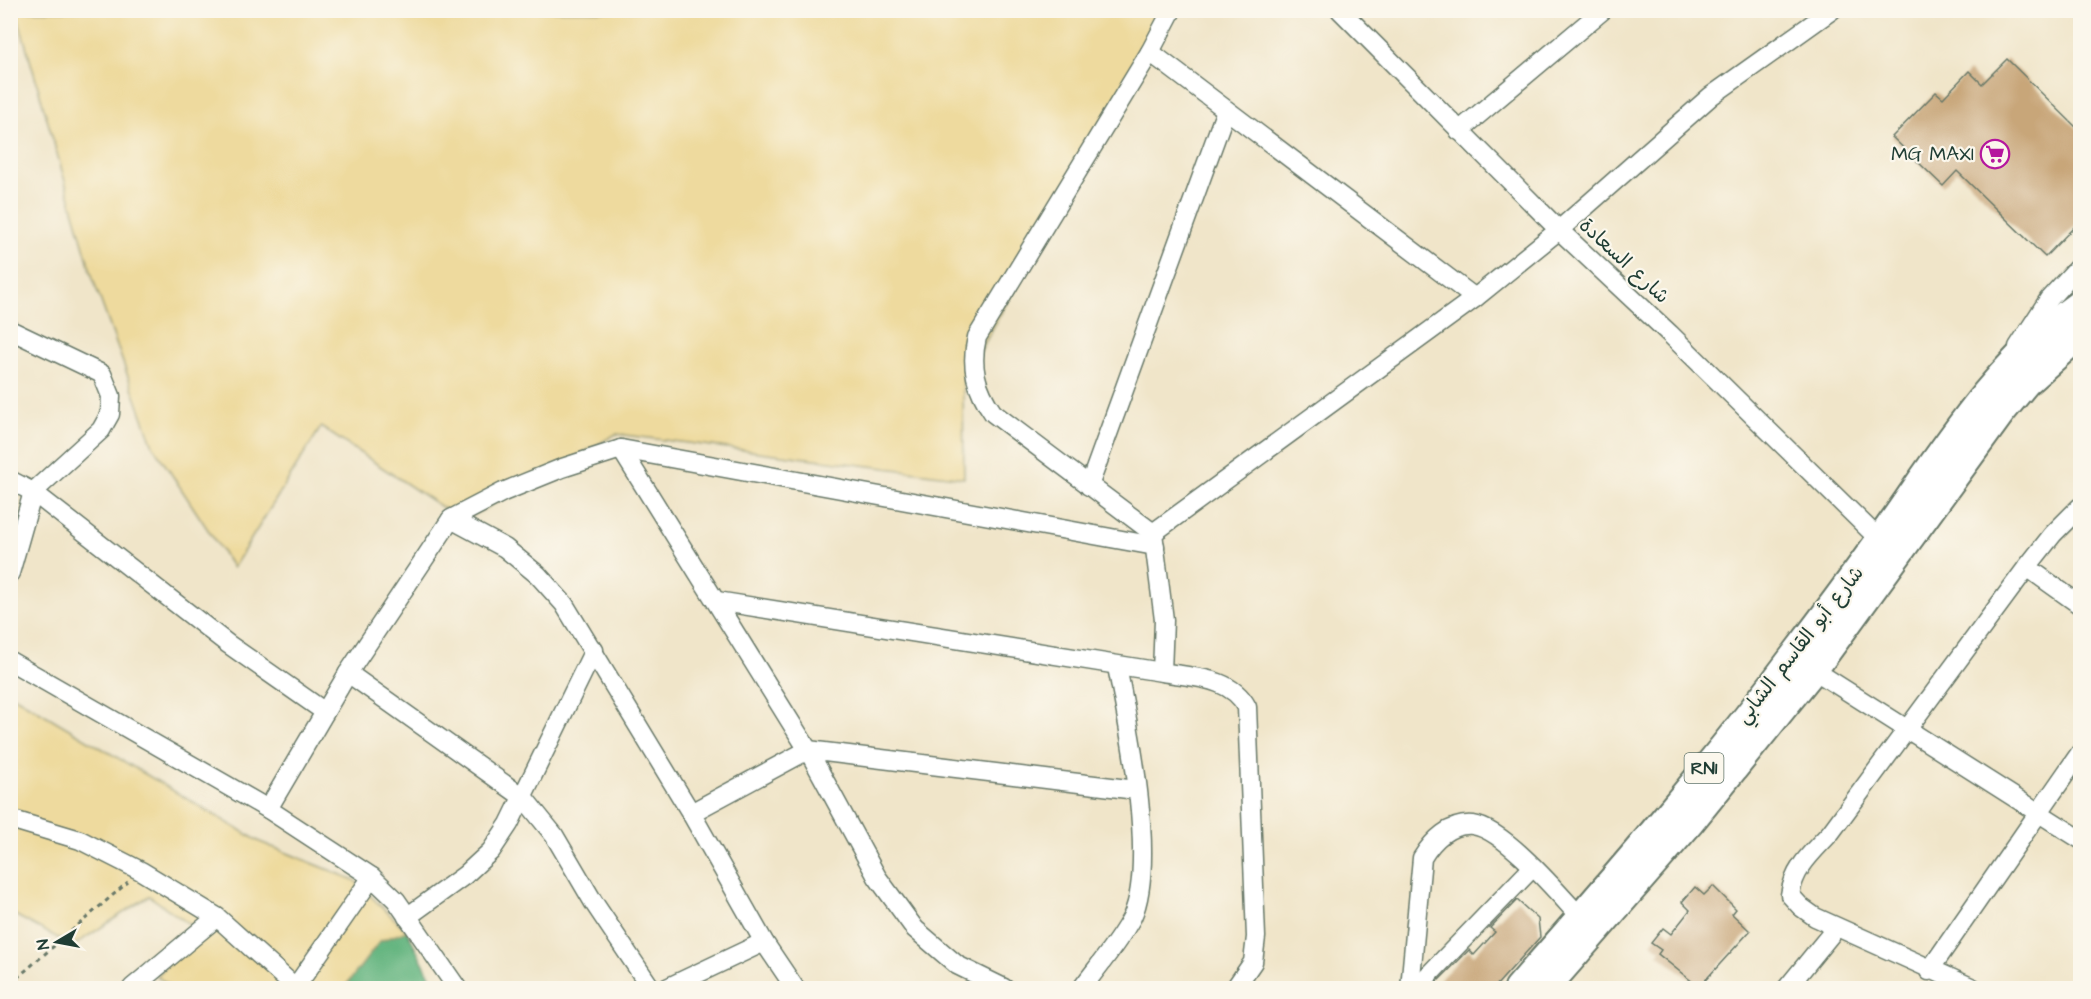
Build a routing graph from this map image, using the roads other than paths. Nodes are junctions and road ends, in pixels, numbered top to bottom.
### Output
1 (1172, 10) edge
2 (1340, 10) edge
3 (1603, 10) edge
4 (1832, 10) edge
5 (1150, 52) junction
6 (1226, 110) junction
7 (1459, 131) junction
8 (1559, 230) junction
9 (2080, 265) edge
10 (1475, 298) junction
11 (2080, 304) edge
12 (10, 330) edge
13 (2080, 334) edge
14 (2005, 369) junction
15 (621, 448) junction
16 (10, 480) edge
17 (1089, 486) junction
18 (33, 492) junction
19 (2080, 507) edge
20 (451, 519) junction
21 (1154, 540) junction
22 (1889, 549) junction
23 (2027, 567) junction
24 (10, 573) edge
25 (717, 601) junction
26 (2080, 605) edge
27 (594, 650) junction
28 (10, 661) edge
29 (1804, 663) junction
30 (1117, 667) junction
31 (1162, 672) junction
32 (348, 673) junction
33 (325, 712) junction
34 (1906, 729) junction
35 (808, 750) junction
36 (2080, 753) edge
37 (1136, 789) junction
38 (524, 798) junction
39 (268, 809) junction
40 (692, 813) junction
41 (2038, 813) junction
42 (10, 819) edge
43 (2080, 839) edge
44 (1533, 867) junction
45 (372, 877) junction
46 (217, 917) junction
47 (408, 917) junction
48 (1580, 917) junction
49 (1836, 928) junction
50 (764, 942) junction
51 (1929, 971) junction
52 (132, 988) edge
53 (295, 988) edge
54 (456, 988) edge
55 (651, 988) edge
56 (668, 988) edge
57 (795, 988) edge
58 (1004, 988) edge
59 (1082, 988) edge
60 (1236, 988) edge
61 (1410, 988) edge
62 (1416, 988) edge
63 (1520, 988) edge
64 (1545, 988) edge
65 (1787, 988) edge
66 (1973, 988) edge

1 - 5 street
2 - 7 street, شارع السعادة
3 - 7 street
4 - 8 street
5 - 6 street
5 - 17 street
6 - 10 street
6 - 17 street
7 - 8 street, شارع السعادة
8 - 10 street
8 - 22 street, شارع السعادة
9 - 14 street
10 - 21 street
11 - 14 main road, شارع أبو القاسم الشابي / RN1
12 - 18 street
13 - 22 main road, شارع أبو القاسم الشابي / RN1
14 - 22 main road, شارع أبو القاسم الشابي / RN1
15 - 20 street
15 - 21 street
15 - 25 street
16 - 18 street
17 - 21 street
18 - 24 street
18 - 33 street
19 - 23 street
20 - 27 street
20 - 32 street
21 - 31 street
22 - 29 main road, شارع أبو القاسم الشابي / RN1
23 - 26 street
23 - 34 street
25 - 30 street
25 - 35 street
27 - 38 street
27 - 40 street
28 - 39 street
29 - 34 street
29 - 48 main road, شارع أبو القاسم الشابي / RN1
29 - 64 main road, شارع أبو القاسم الشابي / RN1
30 - 31 street
30 - 37 street
31 - 60 street
32 - 33 street
32 - 38 street
33 - 39 street
34 - 41 street
34 - 49 street
35 - 37 street
35 - 40 street
35 - 58 street
36 - 41 street
37 - 59 street
38 - 47 street
38 - 55 street
39 - 45 street
40 - 50 street
41 - 43 street
41 - 51 street
42 - 46 street
44 - 48 street
44 - 61 street
44 - 62 street
45 - 47 street
45 - 53 street
46 - 52 street
46 - 53 street
47 - 54 street
48 - 63 main road, شارع أبو القاسم الشابي / RN1
49 - 51 street
49 - 65 street
50 - 56 street
50 - 57 street
51 - 66 street

